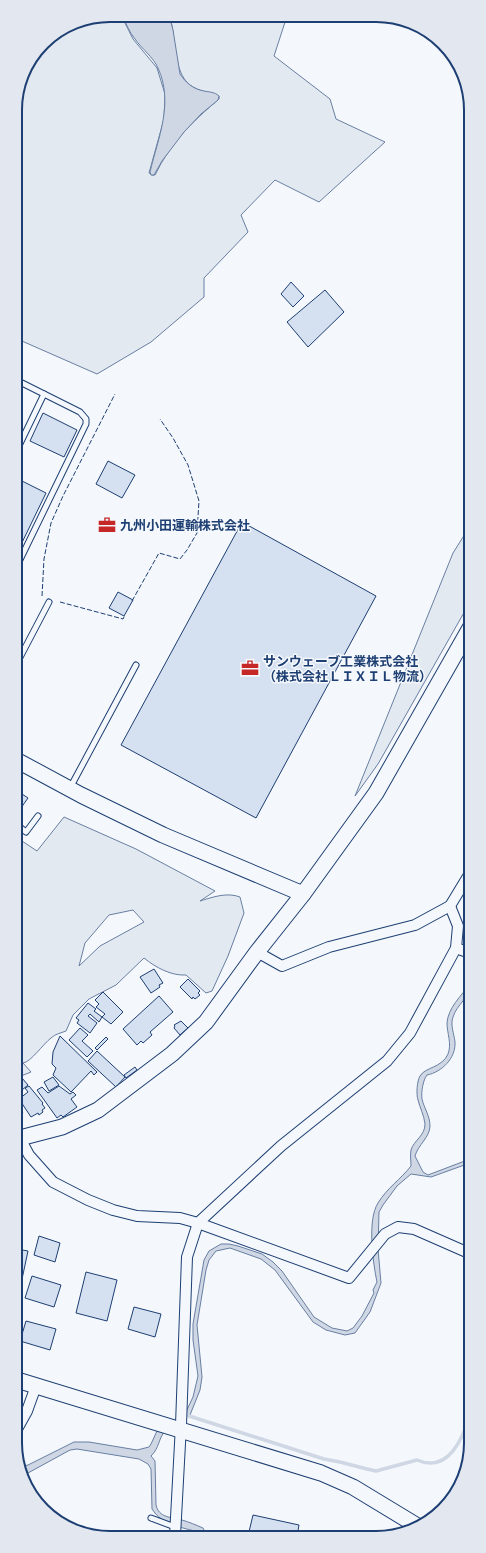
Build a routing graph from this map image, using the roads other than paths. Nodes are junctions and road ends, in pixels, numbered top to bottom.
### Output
1 (22, 383) edge
2 (44, 394) junction
3 (22, 440) edge
4 (22, 556) edge
5 (49, 602) dead end
6 (464, 639) edge
7 (22, 654) edge
8 (136, 665) dead end
9 (22, 763) edge
10 (69, 788) junction
11 (38, 816) dead end
12 (22, 829) edge
13 (464, 883) edge
14 (303, 894) junction
15 (450, 906) junction
16 (456, 948) junction
17 (464, 951) edge
18 (257, 952) junction
19 (22, 1138) edge
20 (22, 1145) edge
21 (198, 1223) junction
22 (464, 1251) edge
23 (22, 1382) edge
24 (36, 1386) junction
25 (22, 1420) edge
26 (179, 1428) junction
27 (151, 1518) dead end
28 (412, 1523) edge
29 (173, 1531) edge
30 (175, 1531) edge

1 - 2 lane
2 - 3 lane
2 - 4 lane
5 - 7 lane
6 - 14 street
8 - 10 lane
9 - 10 street
10 - 14 street
11 - 12 lane
13 - 15 street
14 - 18 street
15 - 16 street
15 - 18 street
16 - 17 street
16 - 21 street
18 - 19 street
20 - 21 street
21 - 22 street
21 - 26 street
23 - 24 street
24 - 25 street
24 - 26 street
26 - 28 street
26 - 30 street
27 - 29 lane

